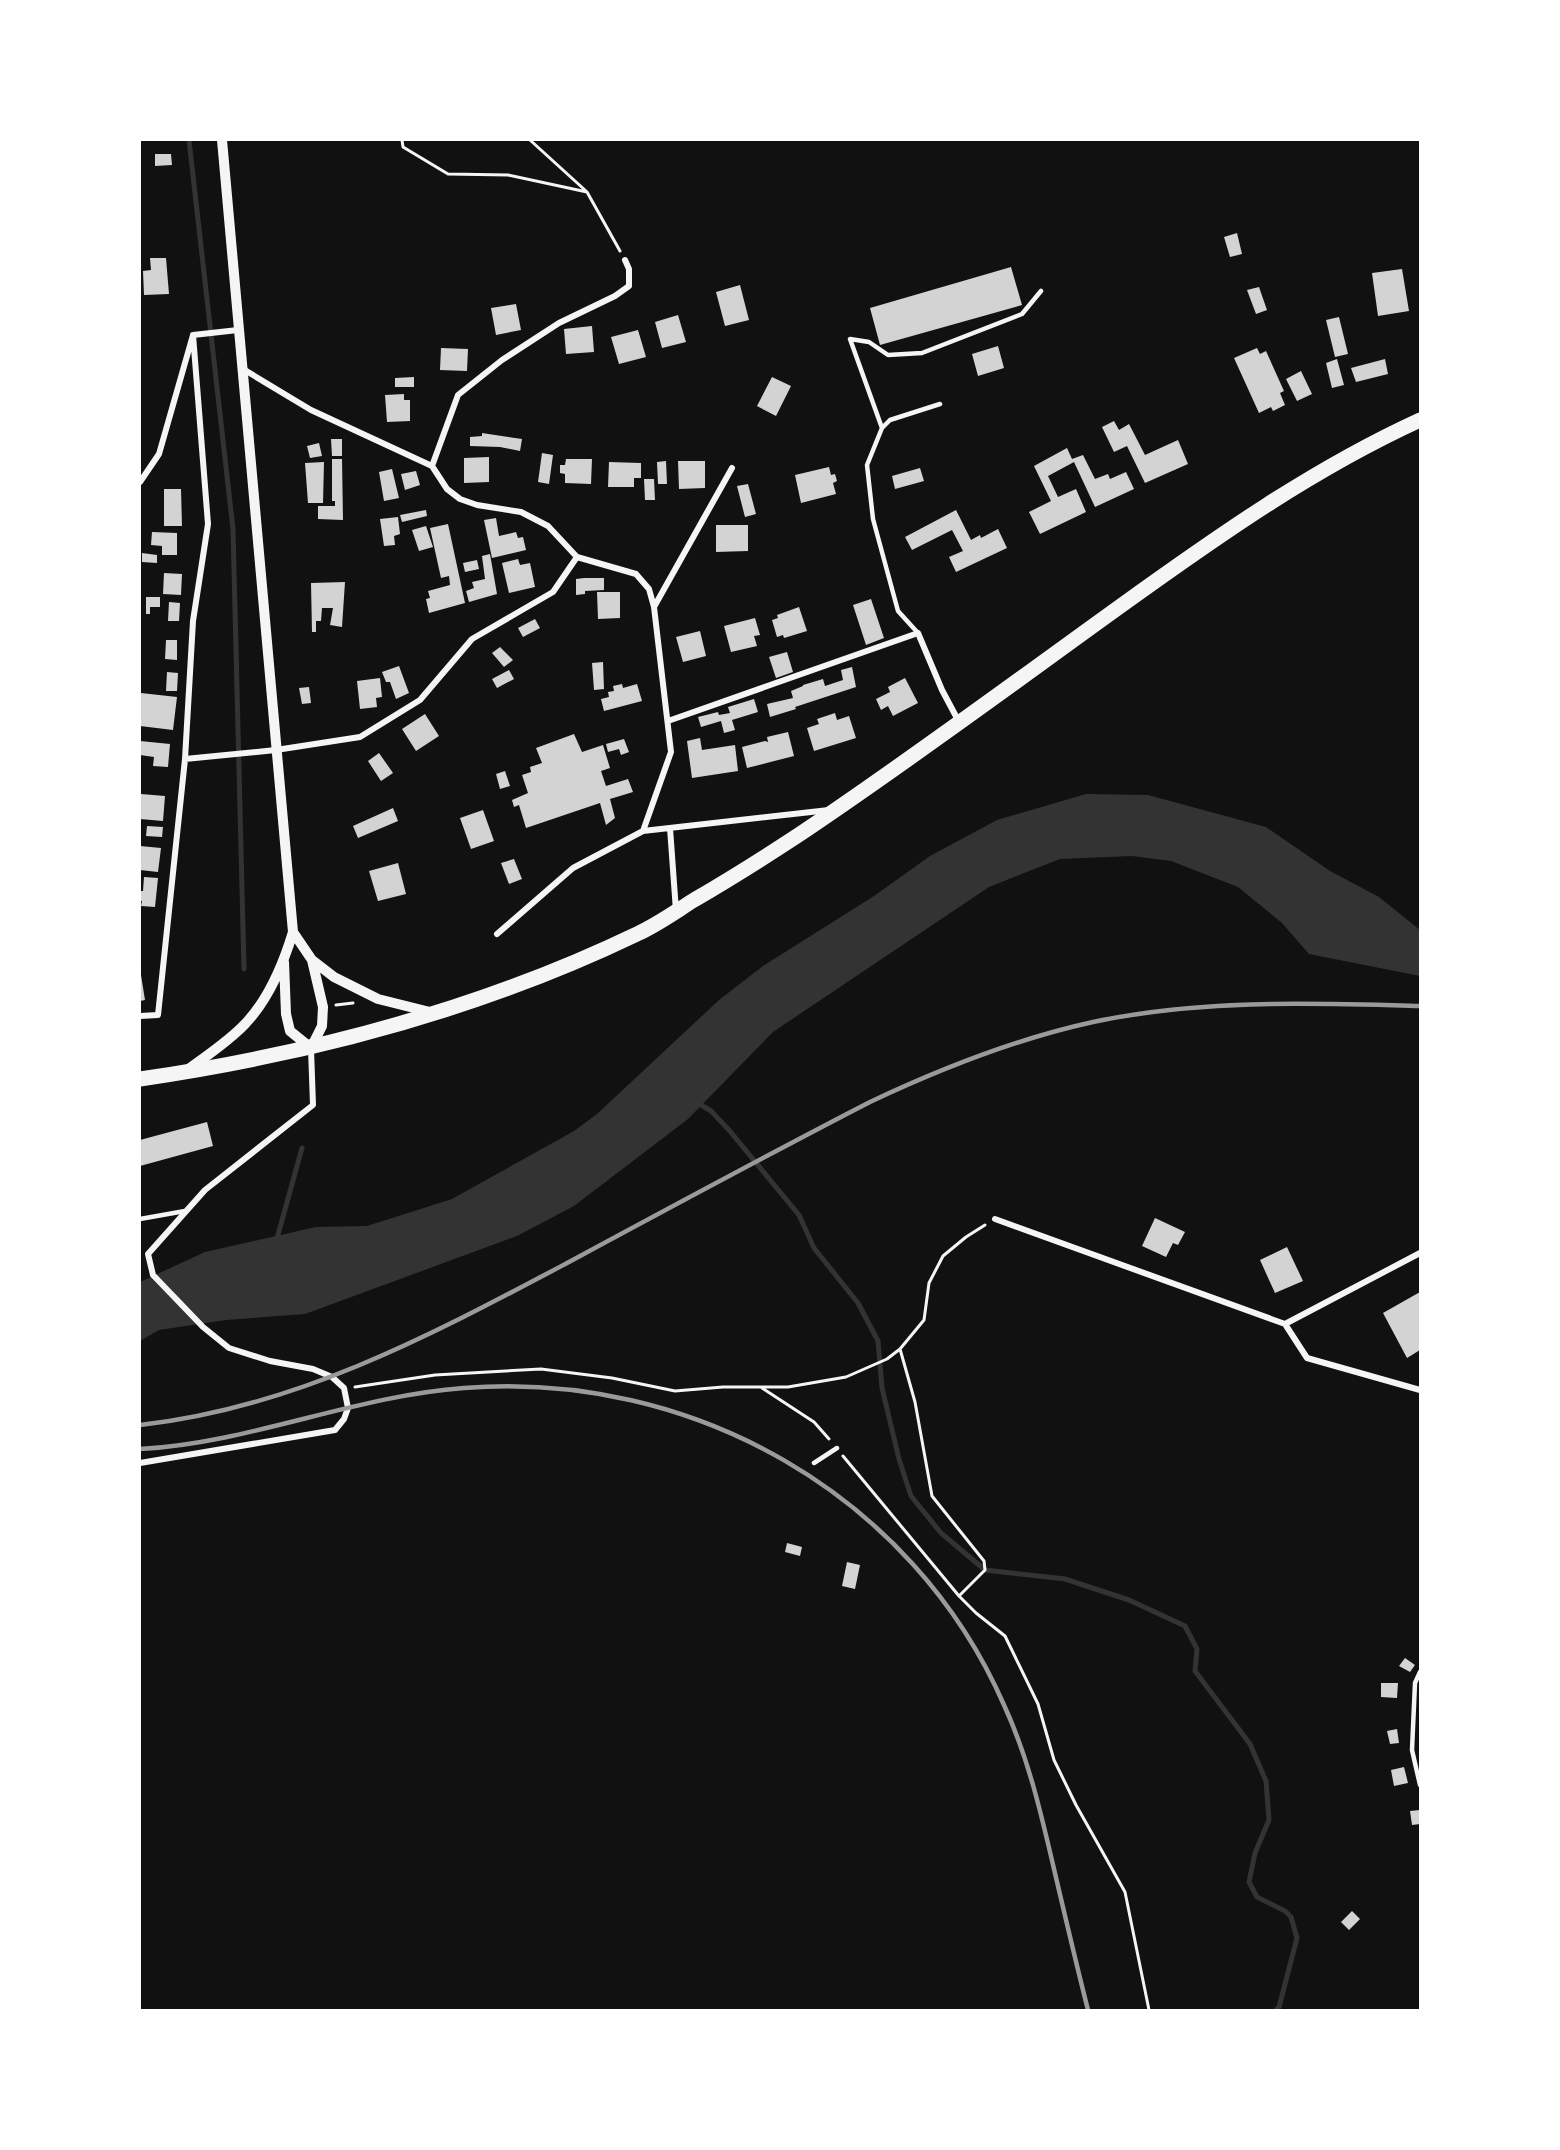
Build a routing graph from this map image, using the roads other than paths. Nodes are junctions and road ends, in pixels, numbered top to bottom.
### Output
1 (222, 140) edge
2 (625, 260) road end
3 (1041, 291) dead end
4 (238, 330) junction
5 (193, 335) junction
6 (243, 369) junction
7 (940, 404) dead end
8 (1420, 420) edge
9 (882, 428) junction
10 (432, 466) junction
11 (732, 468) dead end
12 (140, 482) edge
13 (577, 557) junction
14 (654, 607) junction
15 (918, 633) junction
16 (668, 721) junction
17 (959, 722) junction
18 (276, 750) junction
19 (185, 759) junction
20 (838, 808) junction
21 (670, 828) junction
22 (643, 831) junction
23 (676, 912) junction
24 (293, 932) junction
25 (497, 934) dead end
26 (284, 960) junction
27 (312, 960) junction
28 (435, 1013) junction
29 (140, 1016) edge
30 (311, 1048) junction
31 (183, 1072) junction
32 (140, 1079) edge
33 (186, 1212) junction
34 (140, 1219) edge
35 (995, 1219) road end
36 (1420, 1253) edge
37 (1286, 1324) junction
38 (1420, 1390) edge
39 (837, 1448) road end
40 (140, 1463) edge
41 (814, 1464) dead end
42 (1420, 1672) edge
43 (1420, 1785) edge

1 - 4 street
2 - 10 street
3 - 9 lane
4 - 5 street
4 - 6 street
5 - 12 street
5 - 19 street
6 - 10 street
6 - 18 street
7 - 9 lane
8 - 17 main road
9 - 15 lane
10 - 13 street
11 - 14 street
13 - 14 street
13 - 18 street
14 - 16 street
15 - 16 street
15 - 17 street
16 - 22 street
17 - 20 main road
18 - 19 street
18 - 24 street
19 - 29 street
20 - 21 street
20 - 23 main road
21 - 22 street
21 - 23 street
22 - 25 street
23 - 28 main road
24 - 26 street
24 - 27 street
26 - 30 street
26 - 31 street
27 - 28 street
27 - 30 street
28 - 30 main road
30 - 31 main road
30 - 33 street
31 - 32 main road
33 - 34 lane
33 - 40 street
35 - 37 street
36 - 37 street
37 - 38 street
39 - 41 lane
42 - 43 lane

